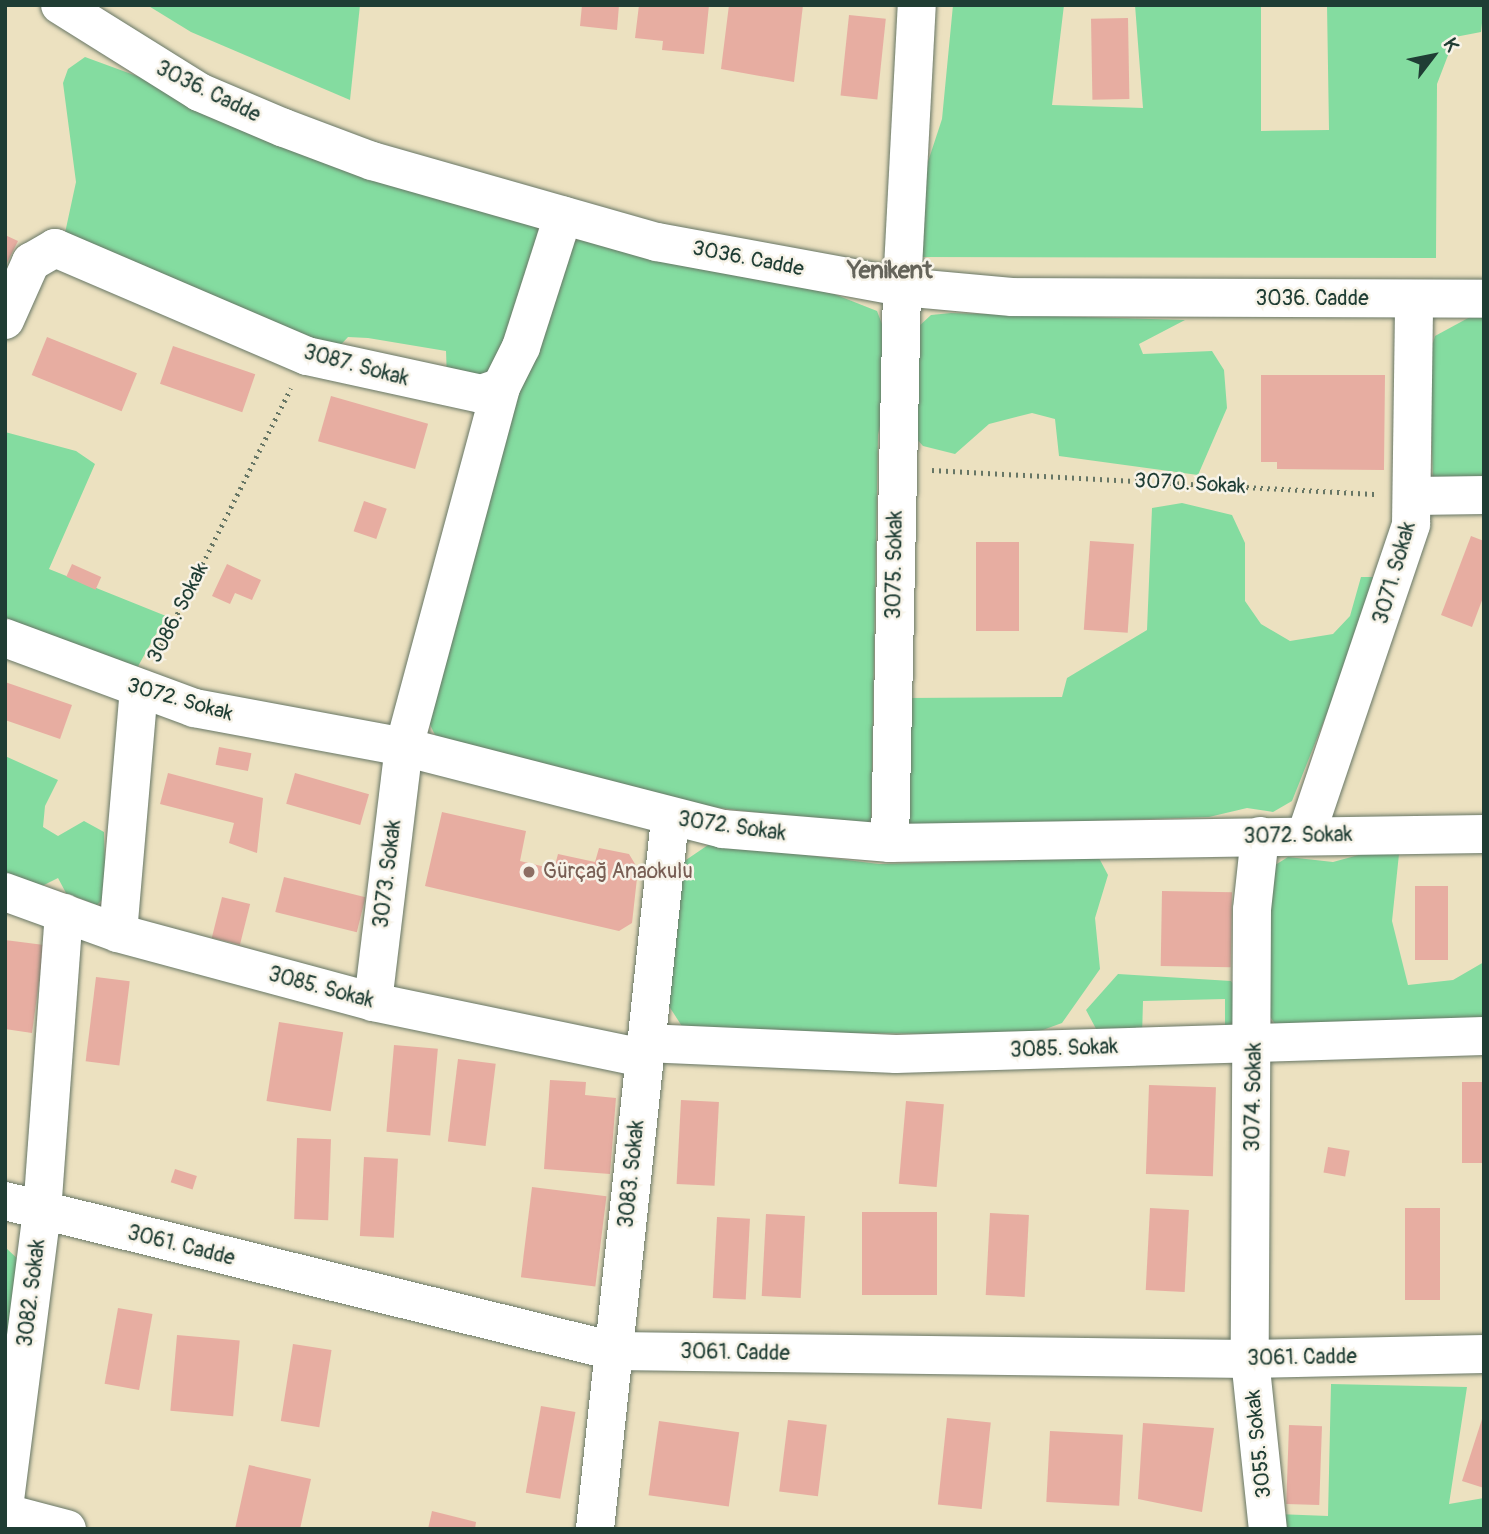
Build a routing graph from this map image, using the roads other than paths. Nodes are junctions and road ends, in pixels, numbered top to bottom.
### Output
1 (917, 5) edge
2 (69, 8) edge
3 (563, 216) junction
4 (902, 287) junction
5 (1414, 299) junction
6 (1484, 299) edge
7 (5, 320) edge
8 (501, 387) junction
9 (1484, 495) edge
10 (1416, 496) junction
11 (5, 638) edge
12 (139, 690) junction
13 (404, 747) junction
14 (670, 819) junction
15 (1484, 834) edge
16 (1306, 835) junction
17 (1260, 836) junction
18 (890, 843) junction
19 (5, 892) edge
20 (64, 913) junction
21 (118, 933) junction
22 (373, 1002) junction
23 (1484, 1036) edge
24 (1256, 1043) junction
25 (644, 1051) junction
26 (5, 1201) edge
27 (42, 1212) junction
28 (614, 1351) junction
29 (1484, 1354) edge
30 (1250, 1359) junction
31 (5, 1500) edge
32 (5, 1513) edge
33 (66, 1529) edge
34 (595, 1529) edge
35 (1268, 1529) edge

1 - 4 street, 3075. Sokak
2 - 3 street, 3036. Cadde
3 - 4 street, 3036. Cadde
3 - 8 street
4 - 5 street, 3036. Cadde
4 - 18 street, 3075. Sokak
5 - 6 street, 3036. Cadde
5 - 10 street, 3071. Sokak
7 - 8 street, 3087. Sokak
8 - 13 street
9 - 10 street
10 - 16 street, 3071. Sokak
11 - 12 street, 3072. Sokak
12 - 13 street, 3072. Sokak
12 - 21 street
13 - 14 street, 3072. Sokak
13 - 22 street, 3073. Sokak
14 - 18 street, 3072. Sokak
14 - 25 street, 3083. Sokak
15 - 16 street, 3072. Sokak
16 - 17 street, 3072. Sokak
17 - 18 street, 3072. Sokak
17 - 24 street, 3074. Sokak
19 - 20 street, 3085. Sokak
20 - 21 street, 3085. Sokak
20 - 27 street
21 - 22 street, 3085. Sokak
22 - 25 street, 3085. Sokak
23 - 24 street, 3085. Sokak
24 - 25 street, 3085. Sokak
24 - 30 street, 3074. Sokak
25 - 28 street, 3083. Sokak
26 - 27 street, 3061. Cadde
27 - 28 street, 3061. Cadde
27 - 31 street, 3082. Sokak
28 - 30 street, 3061. Cadde
28 - 34 street, 3083. Sokak
29 - 30 street, 3061. Cadde
30 - 35 street, 3055. Sokak
32 - 33 street

